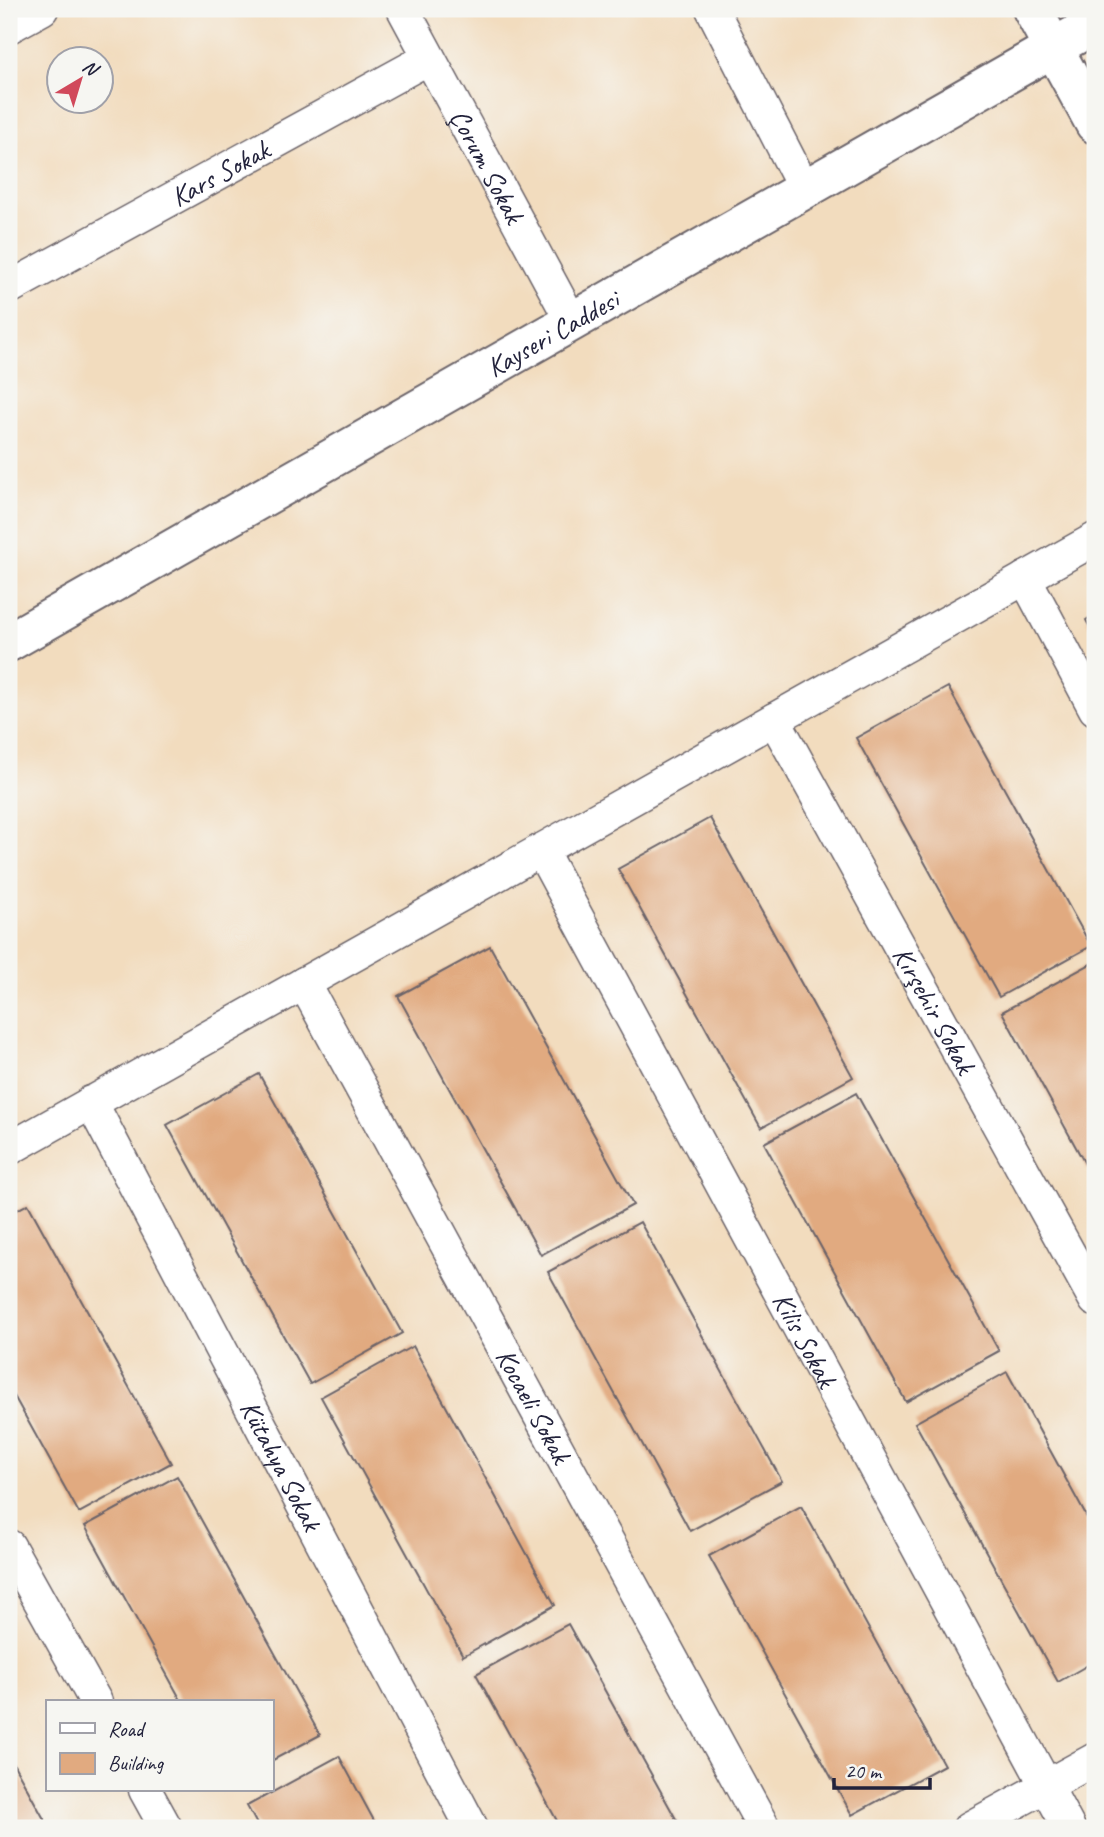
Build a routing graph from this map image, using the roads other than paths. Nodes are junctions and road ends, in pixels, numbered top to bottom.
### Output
1 (42, 9) edge
2 (403, 9) edge
3 (712, 9) edge
4 (1032, 9) edge
5 (1095, 24) edge
6 (9, 27) edge
7 (1054, 49) junction
8 (429, 58) junction
9 (1095, 124) edge
10 (805, 190) junction
11 (9, 288) edge
12 (572, 322) junction
13 (1095, 539) edge
14 (1025, 578) junction
15 (9, 642) edge
16 (1095, 709) edge
17 (774, 719) junction
18 (541, 850) junction
19 (304, 983) junction
20 (91, 1102) junction
21 (9, 1149) edge
22 (1095, 1300) edge
23 (9, 1546) edge
24 (95, 1700) edge
25 (1095, 1759) edge
26 (1045, 1786) junction
27 (146, 1792) edge
28 (166, 1828) edge
29 (472, 1828) edge
30 (764, 1828) edge
31 (969, 1828) edge
32 (1069, 1828) edge

1 - 6 street
2 - 8 street, Çorum Sokak
3 - 10 street
4 - 7 street
5 - 7 street, Kayseri Caddesi
7 - 9 street
7 - 10 street, Kayseri Caddesi
8 - 11 street, Kars Sokak
8 - 12 street, Çorum Sokak
10 - 12 street, Kayseri Caddesi
12 - 15 street, Kayseri Caddesi
13 - 14 street
14 - 16 street
14 - 17 street
17 - 18 street
17 - 22 street, Kırşehir Sokak
18 - 19 street
18 - 26 street, Kilis Sokak
19 - 20 street
19 - 30 street, Kocaeli Sokak
20 - 21 street
20 - 29 street, Kütahya Sokak
23 - 24 street
25 - 26 street
26 - 31 street
26 - 32 street, Kilis Sokak
27 - 28 street

